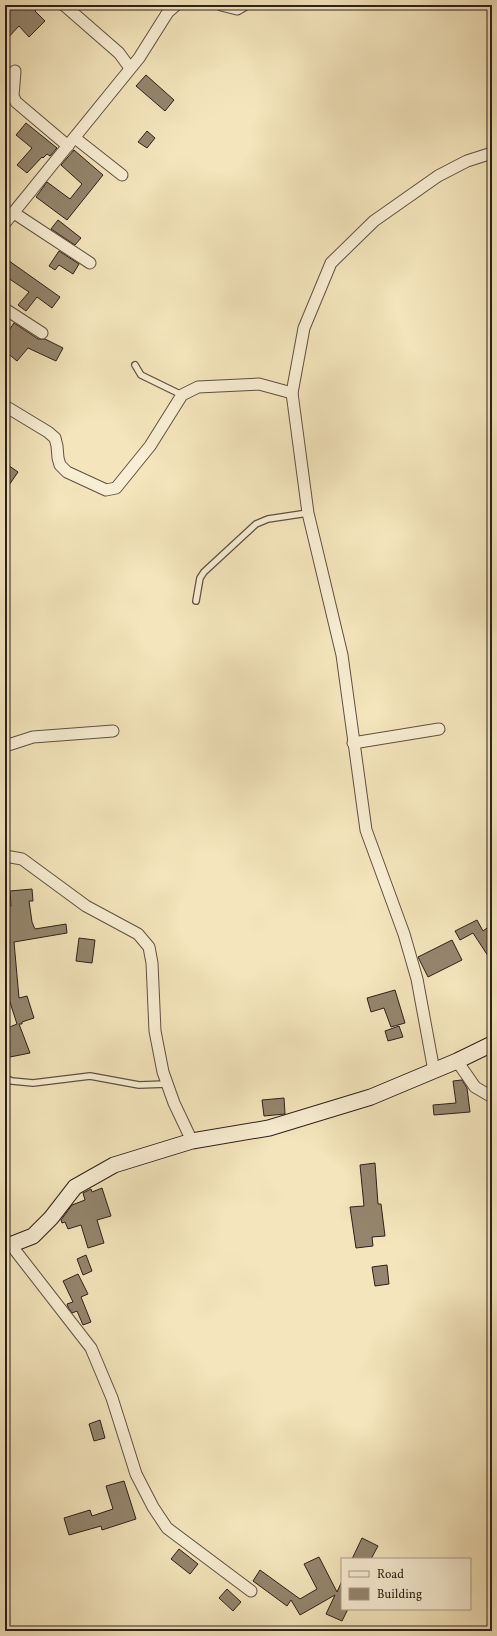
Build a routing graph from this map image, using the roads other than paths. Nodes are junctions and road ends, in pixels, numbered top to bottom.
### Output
1 (64, 5) edge
2 (176, 5) edge
3 (221, 5) edge
4 (244, 5) edge
5 (130, 68) junction
6 (15, 71) dead end
7 (72, 142) junction
8 (492, 153) edge
9 (122, 176) dead end
10 (14, 213) junction
11 (5, 223) edge
12 (90, 263) dead end
13 (5, 309) edge
14 (42, 333) dead end
15 (135, 366) dead end
16 (292, 393) junction
17 (182, 395) junction
18 (5, 406) edge
19 (308, 513) junction
20 (196, 601) dead end
21 (439, 729) dead end
22 (113, 731) dead end
23 (353, 743) junction
24 (5, 746) edge
25 (5, 856) edge
26 (492, 1044) edge
27 (457, 1061) junction
28 (434, 1071) junction
29 (5, 1078) edge
30 (167, 1084) junction
31 (492, 1097) edge
32 (192, 1140) junction
33 (8, 1246) edge
34 (251, 1591) dead end

1 - 5 street
2 - 5 street
3 - 4 street
5 - 7 street
6 - 7 street
7 - 9 street
7 - 10 street
8 - 16 street
10 - 11 street
10 - 12 street
13 - 14 street
15 - 17 lane
16 - 17 street
16 - 19 street
17 - 18 street
19 - 20 lane
19 - 23 street
21 - 23 street
22 - 24 street
23 - 28 street
25 - 30 street
26 - 27 street
27 - 28 street
27 - 31 street
28 - 32 street
29 - 30 lane
30 - 32 street
32 - 33 street
33 - 34 street

